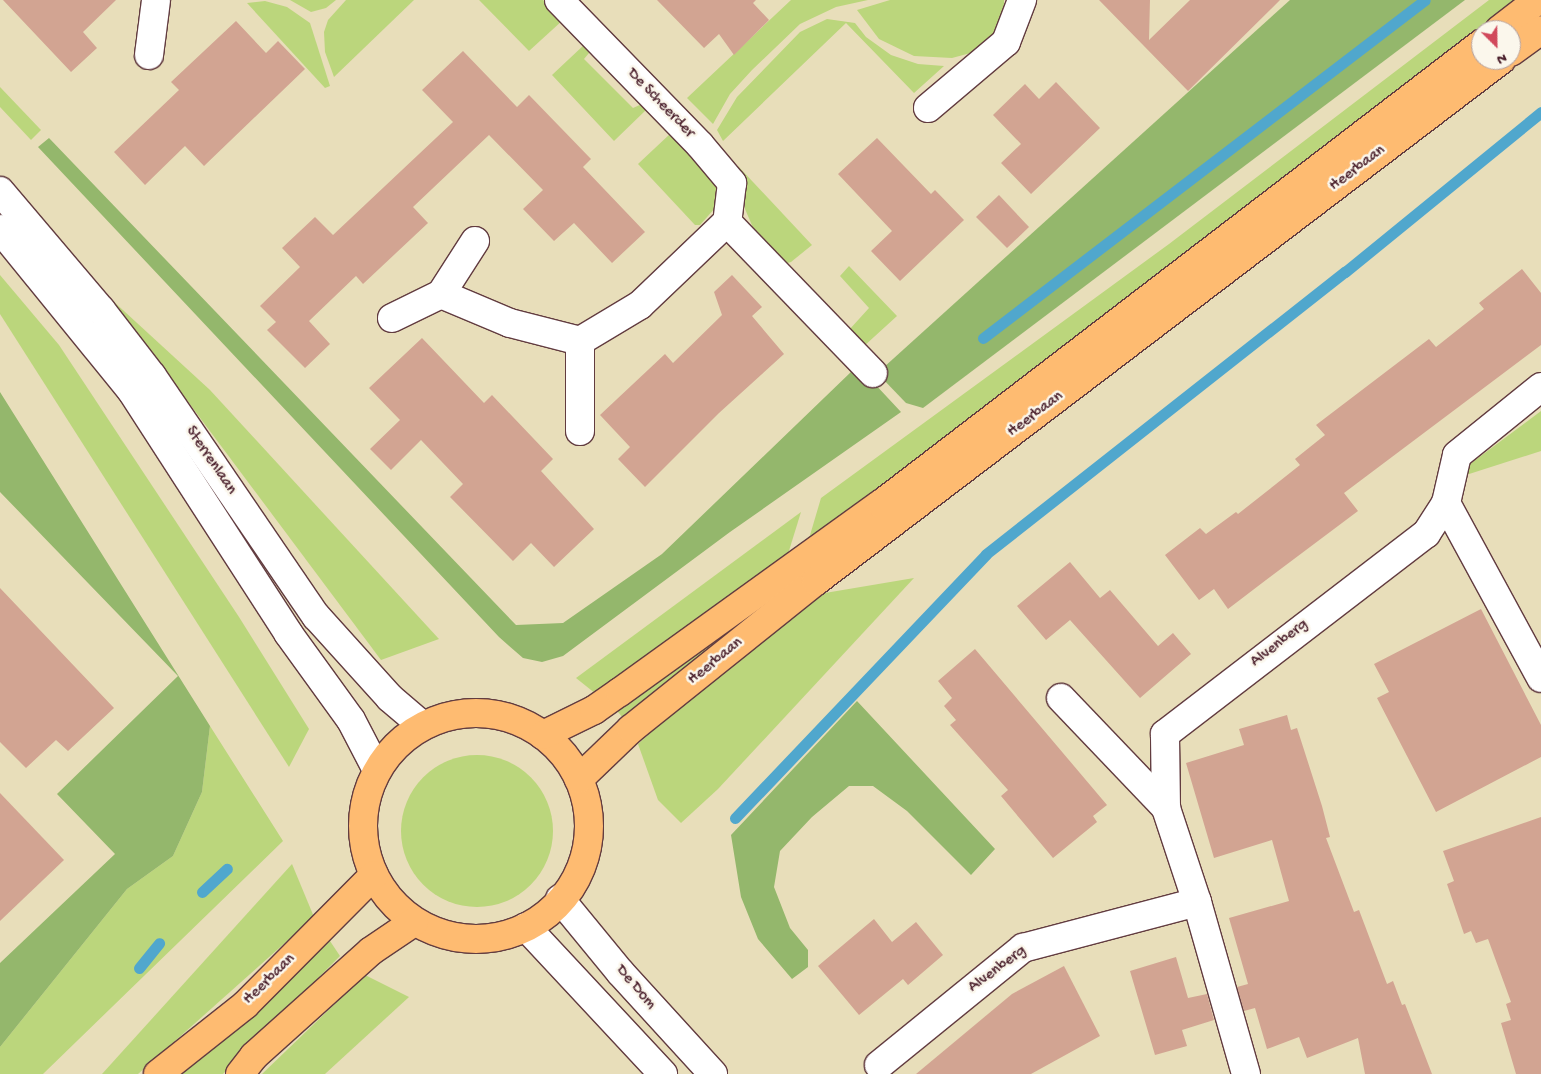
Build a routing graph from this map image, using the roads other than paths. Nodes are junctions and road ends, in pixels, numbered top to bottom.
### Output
1 (156, 0) edge
2 (559, 0) edge
3 (1022, 0) edge
4 (1538, 0) edge
5 (1512, 20) edge
6 (1541, 30) edge
7 (1521, 45) edge
8 (1471, 52) edge
9 (149, 55) dead end
10 (1488, 70) edge
11 (928, 108) dead end
12 (0, 191) edge
13 (727, 222) junction
14 (0, 229) edge
15 (475, 241) dead end
16 (441, 294) junction
17 (392, 318) dead end
18 (580, 341) junction
19 (873, 373) dead end
20 (1541, 388) edge
21 (580, 431) dead end
22 (1446, 503) junction
23 (1541, 678) edge
24 (1061, 698) dead end
25 (423, 726) junction
26 (543, 736) junction
27 (377, 770) junction
28 (579, 779) junction
29 (1166, 808) junction
30 (374, 875) junction
31 (560, 899) junction
32 (1198, 902) junction
33 (414, 922) junction
34 (526, 927) junction
35 (879, 1065) dead end
36 (158, 1074) edge
37 (240, 1074) edge
38 (663, 1074) edge
39 (713, 1074) edge
40 (1246, 1074) edge

1 - 9 street
2 - 13 street, De Scheerder
3 - 11 street
4 - 5 main road
6 - 7 main road
8 - 26 main road, Heerbaan
10 - 28 main road, Heerbaan
12 - 25 street, Sterrenlaan
13 - 18 street
13 - 19 street
14 - 27 street, Sterrenlaan
15 - 16 street
16 - 17 street
16 - 18 street
18 - 21 street
20 - 22 street, Alvenberg
22 - 23 street
22 - 29 street, Alvenberg
24 - 29 street, Alvenberg
25 - 26 main road
25 - 27 main road
26 - 28 main road
27 - 30 main road
28 - 31 main road
29 - 32 street, Alvenberg
30 - 33 main road
30 - 36 main road, Heerbaan
31 - 34 main road
31 - 39 street, De Dom
32 - 35 street, Alvenberg
32 - 40 street, Alvenberg
33 - 34 main road
33 - 37 main road
34 - 38 street

